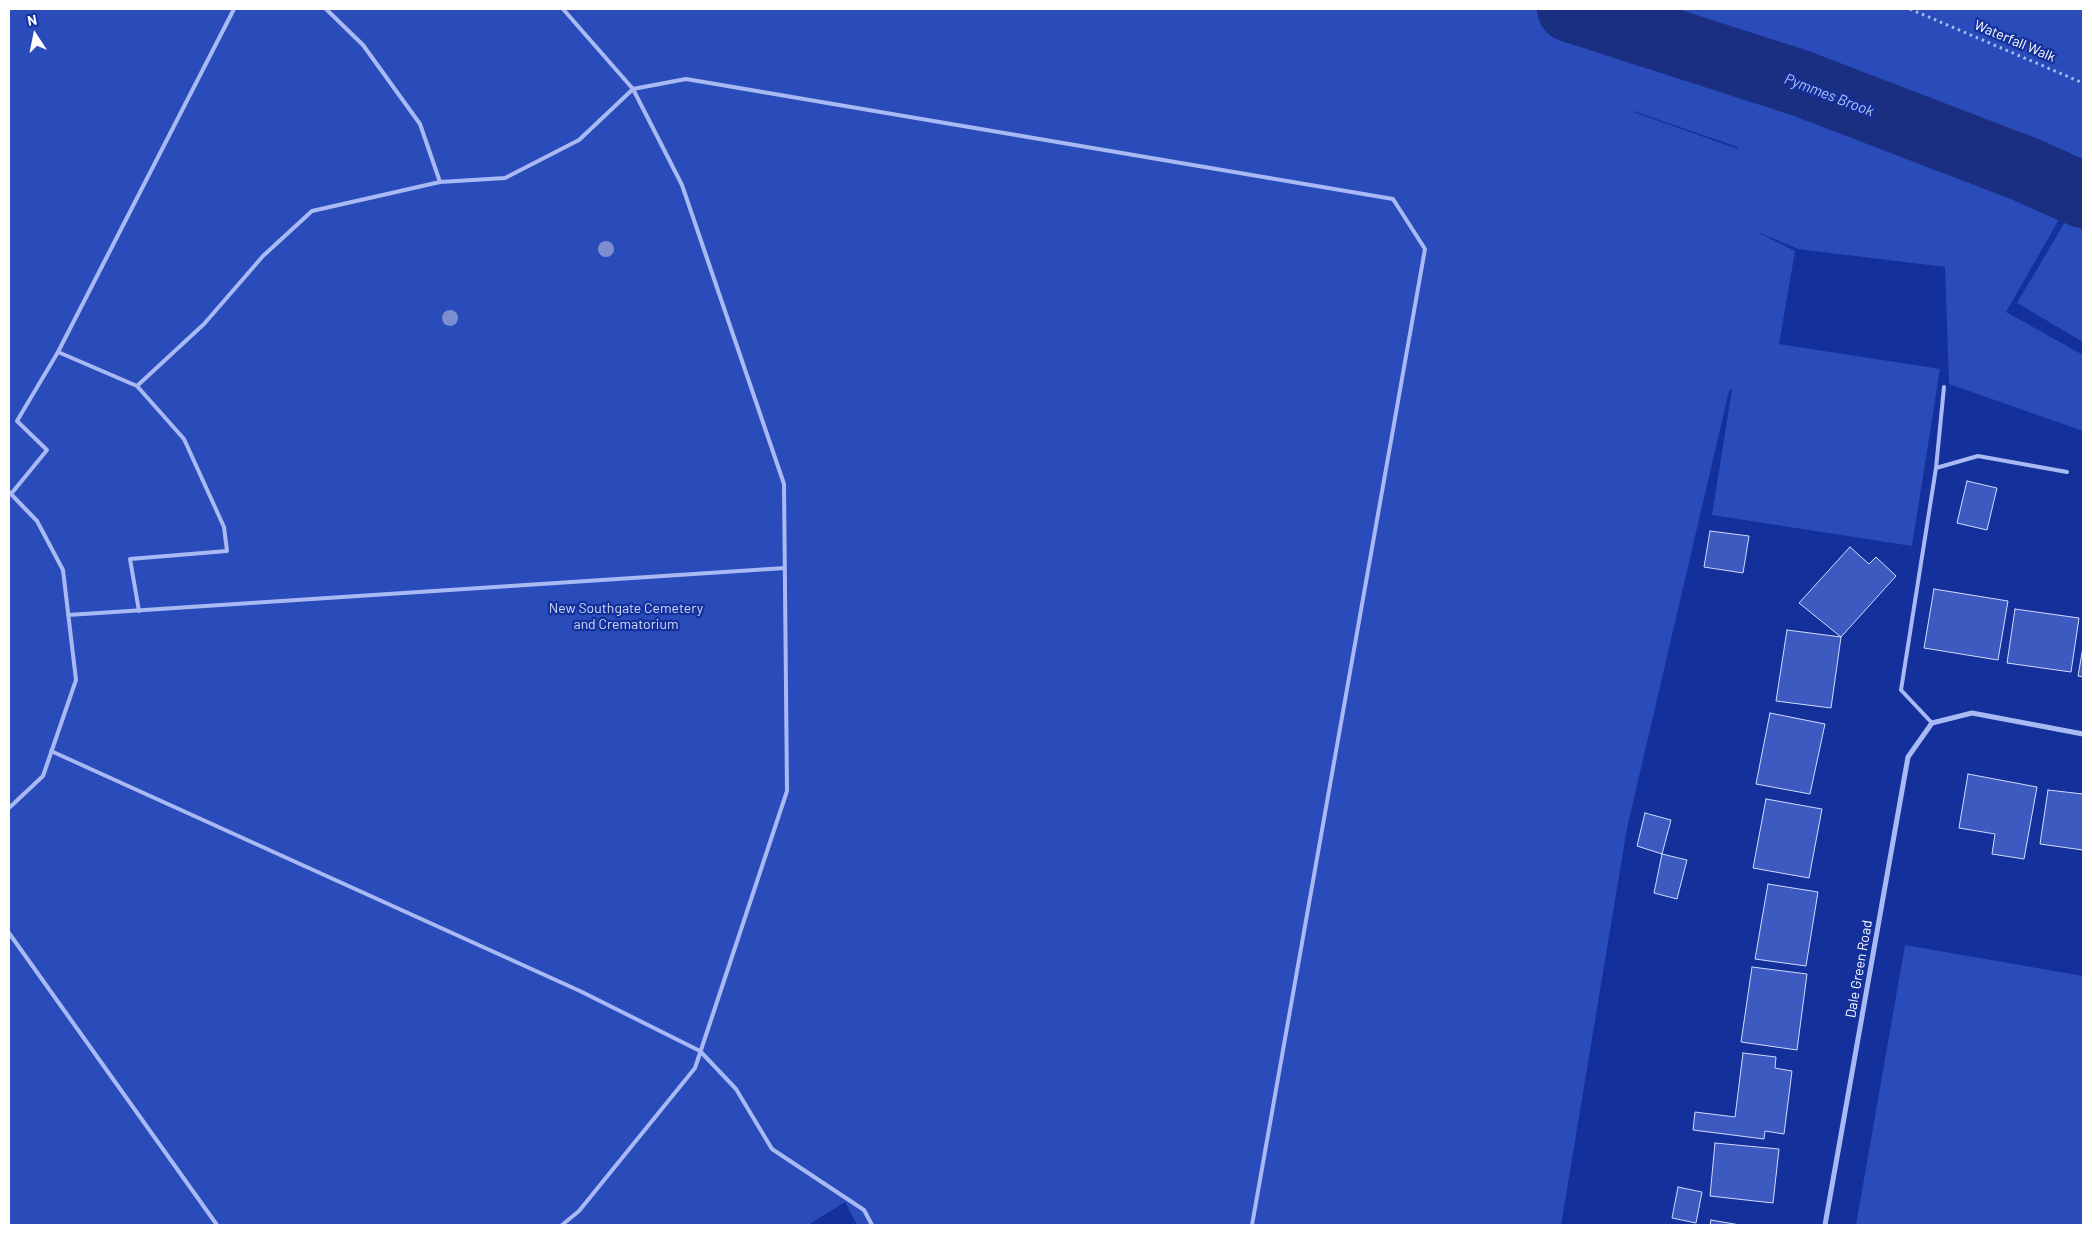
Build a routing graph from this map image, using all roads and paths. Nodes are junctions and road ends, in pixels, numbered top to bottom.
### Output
1 (234, 9) edge
2 (326, 9) edge
3 (563, 9) edge
4 (1910, 9) edge
5 (2083, 83) edge
6 (633, 89) junction
7 (440, 182) junction
8 (58, 352) junction
9 (137, 386) junction
10 (1944, 387) dead end
11 (1936, 468) junction
12 (2067, 472) dead end
13 (10, 493) edge
14 (785, 568) junction
15 (139, 611) junction
16 (68, 615) junction
17 (1932, 722) junction
18 (2083, 734) edge
19 (51, 751) junction
20 (9, 808) edge
21 (9, 933) edge
22 (700, 1051) junction
23 (217, 1225) edge
24 (562, 1225) edge
25 (872, 1225) edge
26 (1252, 1225) edge
27 (1824, 1225) edge

1 - 8 lane
2 - 7 lane
3 - 6 lane
4 - 5 path, Waterfall Walk
6 - 7 lane
6 - 14 lane
6 - 26 lane
7 - 9 lane
8 - 9 lane
8 - 13 lane
9 - 15 lane
10 - 11 lane
11 - 12 lane
11 - 17 lane
13 - 16 lane
14 - 15 lane
14 - 22 lane
15 - 16 lane
16 - 19 lane
17 - 18 street
17 - 27 street, Dale Green Road
19 - 20 lane
19 - 22 lane
21 - 23 lane
22 - 24 lane
22 - 25 lane

